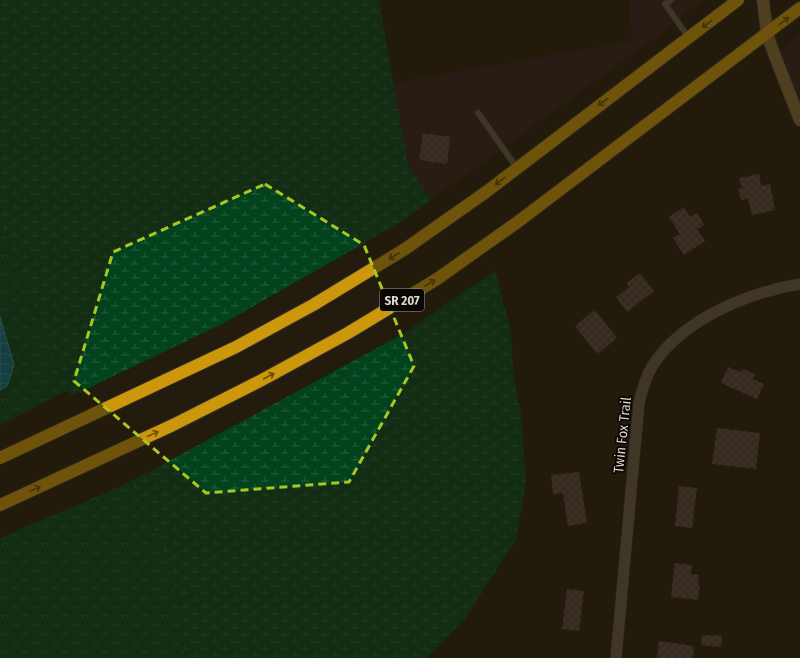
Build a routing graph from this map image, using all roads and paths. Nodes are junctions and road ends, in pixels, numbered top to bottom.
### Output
1 (670, 0) edge
2 (738, 0) edge
3 (763, 0) edge
4 (800, 8) edge
5 (768, 34) junction
6 (688, 38) junction
7 (478, 113) dead end
8 (800, 120) edge
9 (517, 168) junction
10 (800, 284) edge
11 (0, 458) edge
12 (0, 505) edge
13 (616, 658) edge

1 - 6 lane
2 -> 6 highway
3 - 5 street
5 -> 4 highway, SR 207
5 - 8 street
12 -> 5 highway, SR 207
6 -> 9 highway
7 - 9 lane
9 -> 11 highway
10 - 13 street, Twin Fox Trail

